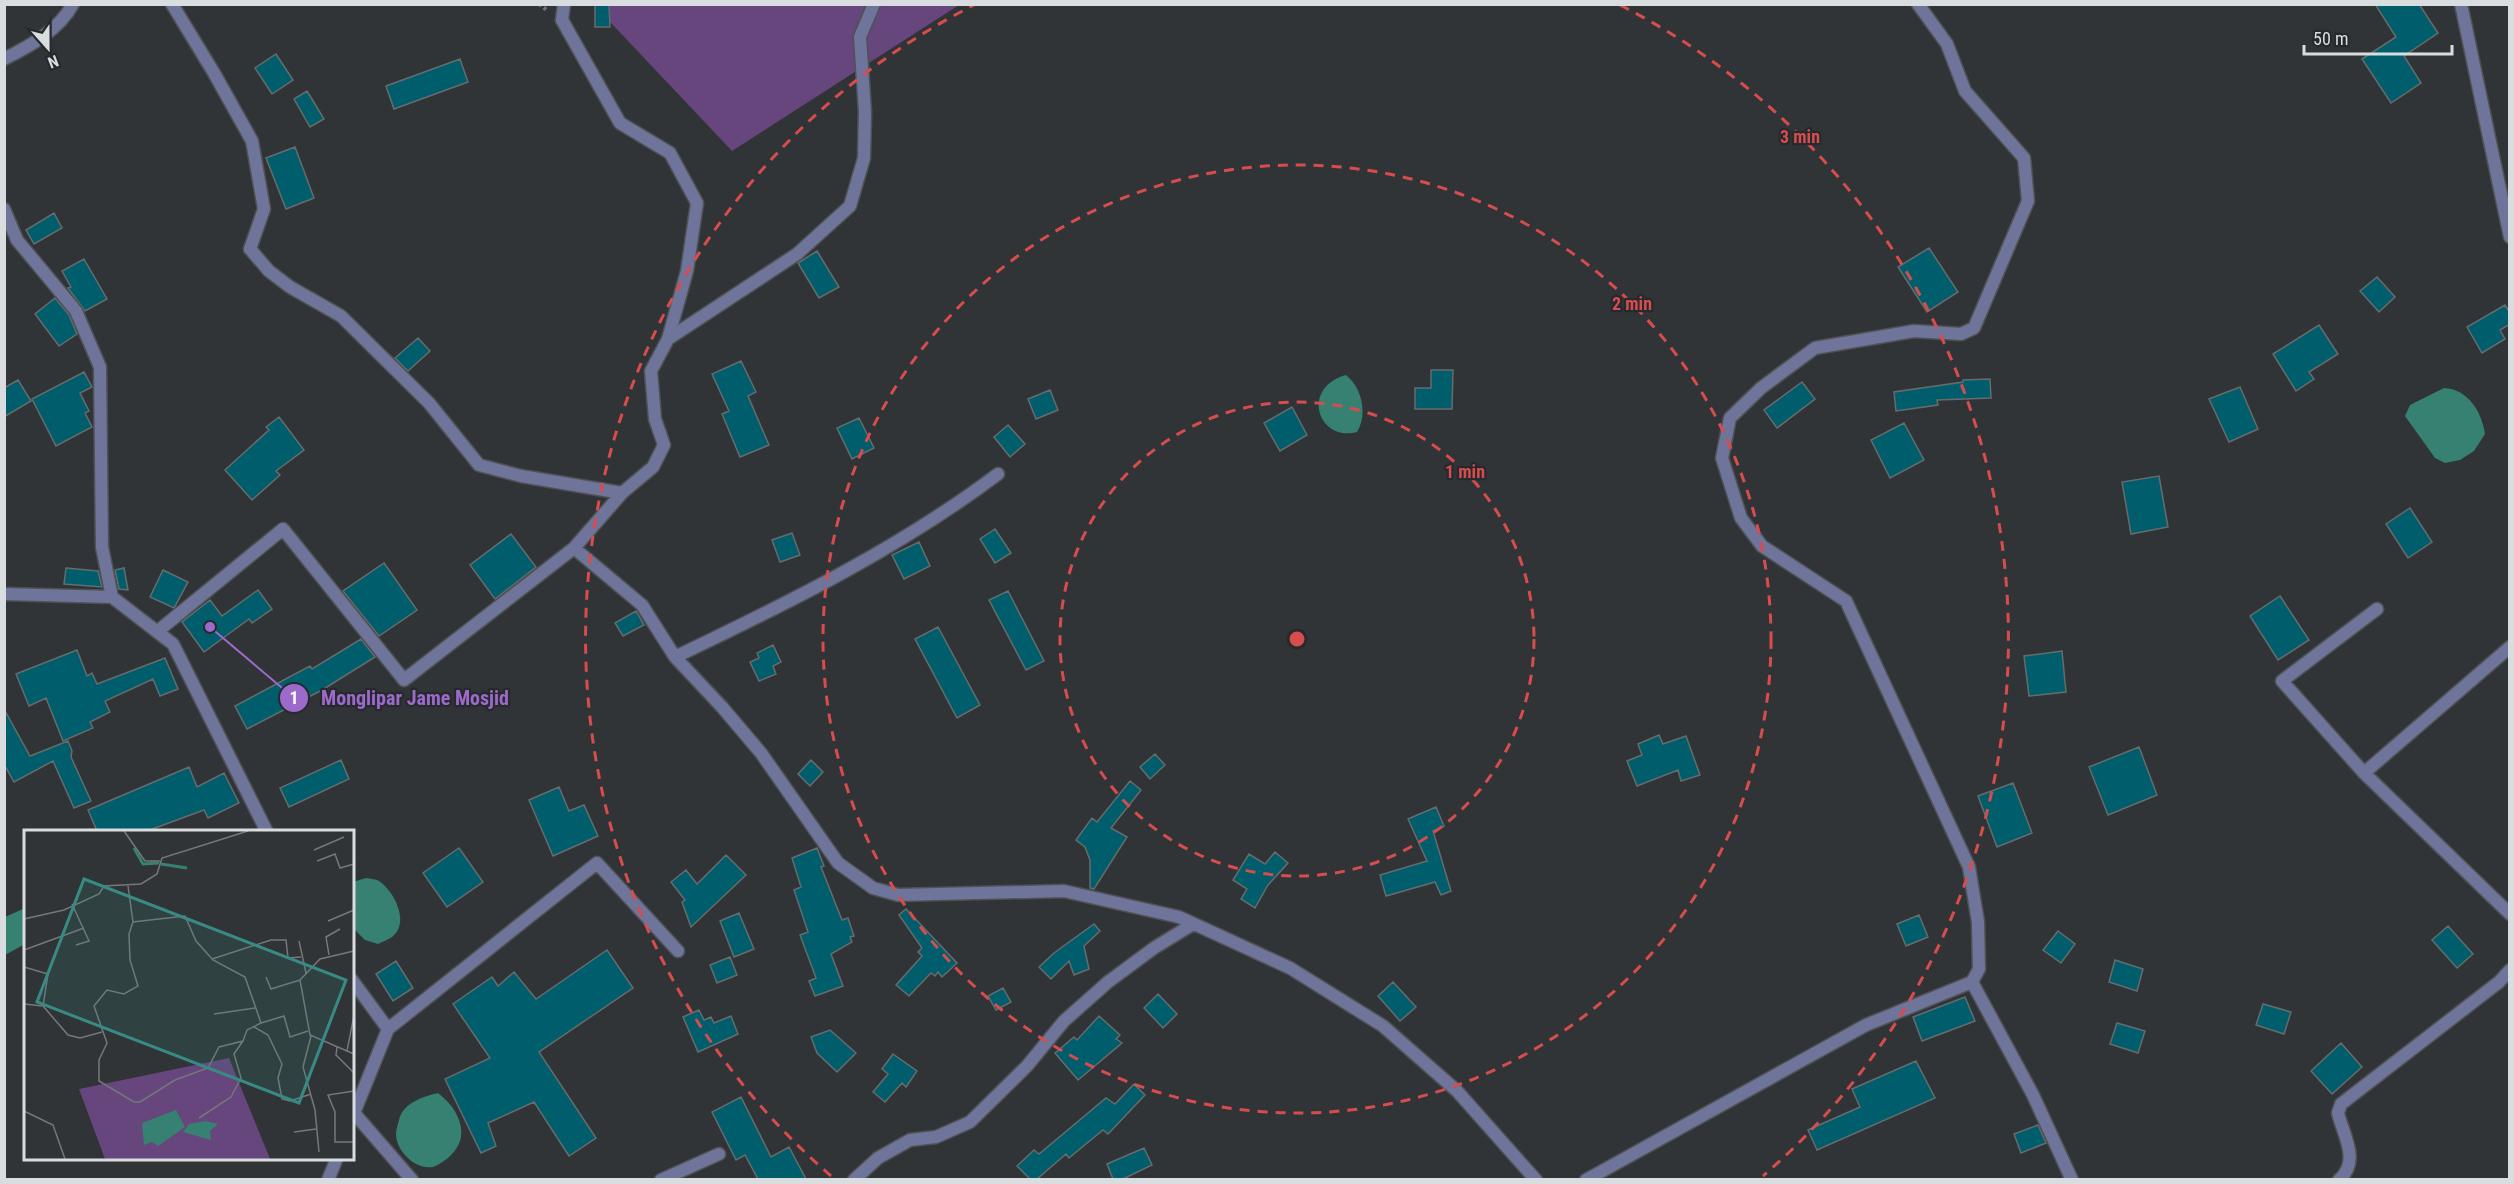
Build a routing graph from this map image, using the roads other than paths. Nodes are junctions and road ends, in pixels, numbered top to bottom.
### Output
1 (73, 4) edge
2 (172, 4) edge
3 (564, 4) edge
4 (874, 4) edge
5 (1918, 4) edge
6 (2462, 4) edge
7 (4, 59) edge
8 (4, 209) edge
9 (2510, 237) edge
10 (669, 339) junction
11 (998, 474) dead end
12 (622, 493) junction
13 (574, 548) junction
14 (4, 594) edge
15 (112, 597) junction
16 (2377, 609) dead end
17 (158, 631) junction
18 (2510, 647) edge
19 (675, 657) junction
20 (2364, 773) junction
21 (266, 830) edge
22 (2510, 914) edge
23 (1193, 924) junction
24 (678, 951) dead end
25 (2510, 970) edge
26 (1972, 982) junction
27 (354, 983) edge
28 (388, 1029) junction
29 (354, 1114) edge
30 (354, 1117) edge
31 (719, 1154) dead end
32 (336, 1160) edge
33 (328, 1179) edge
34 (412, 1179) edge
35 (661, 1179) edge
36 (854, 1179) edge
37 (1536, 1179) edge
38 (1587, 1179) edge
39 (2072, 1179) edge
40 (2339, 1179) edge

1 - 7 street
2 - 12 street
3 - 10 street
4 - 10 street
5 - 26 street
6 - 9 street
8 - 15 street
10 - 12 street
11 - 19 street
12 - 13 street
13 - 17 street
13 - 19 street
14 - 15 street
15 - 17 street
16 - 20 street
17 - 21 street
18 - 20 street
19 - 23 street
20 - 22 street
23 - 36 street
23 - 37 street
24 - 28 street
25 - 40 street
26 - 38 street
26 - 39 street
27 - 28 street
28 - 29 street
30 - 34 street
31 - 35 street
32 - 33 street

